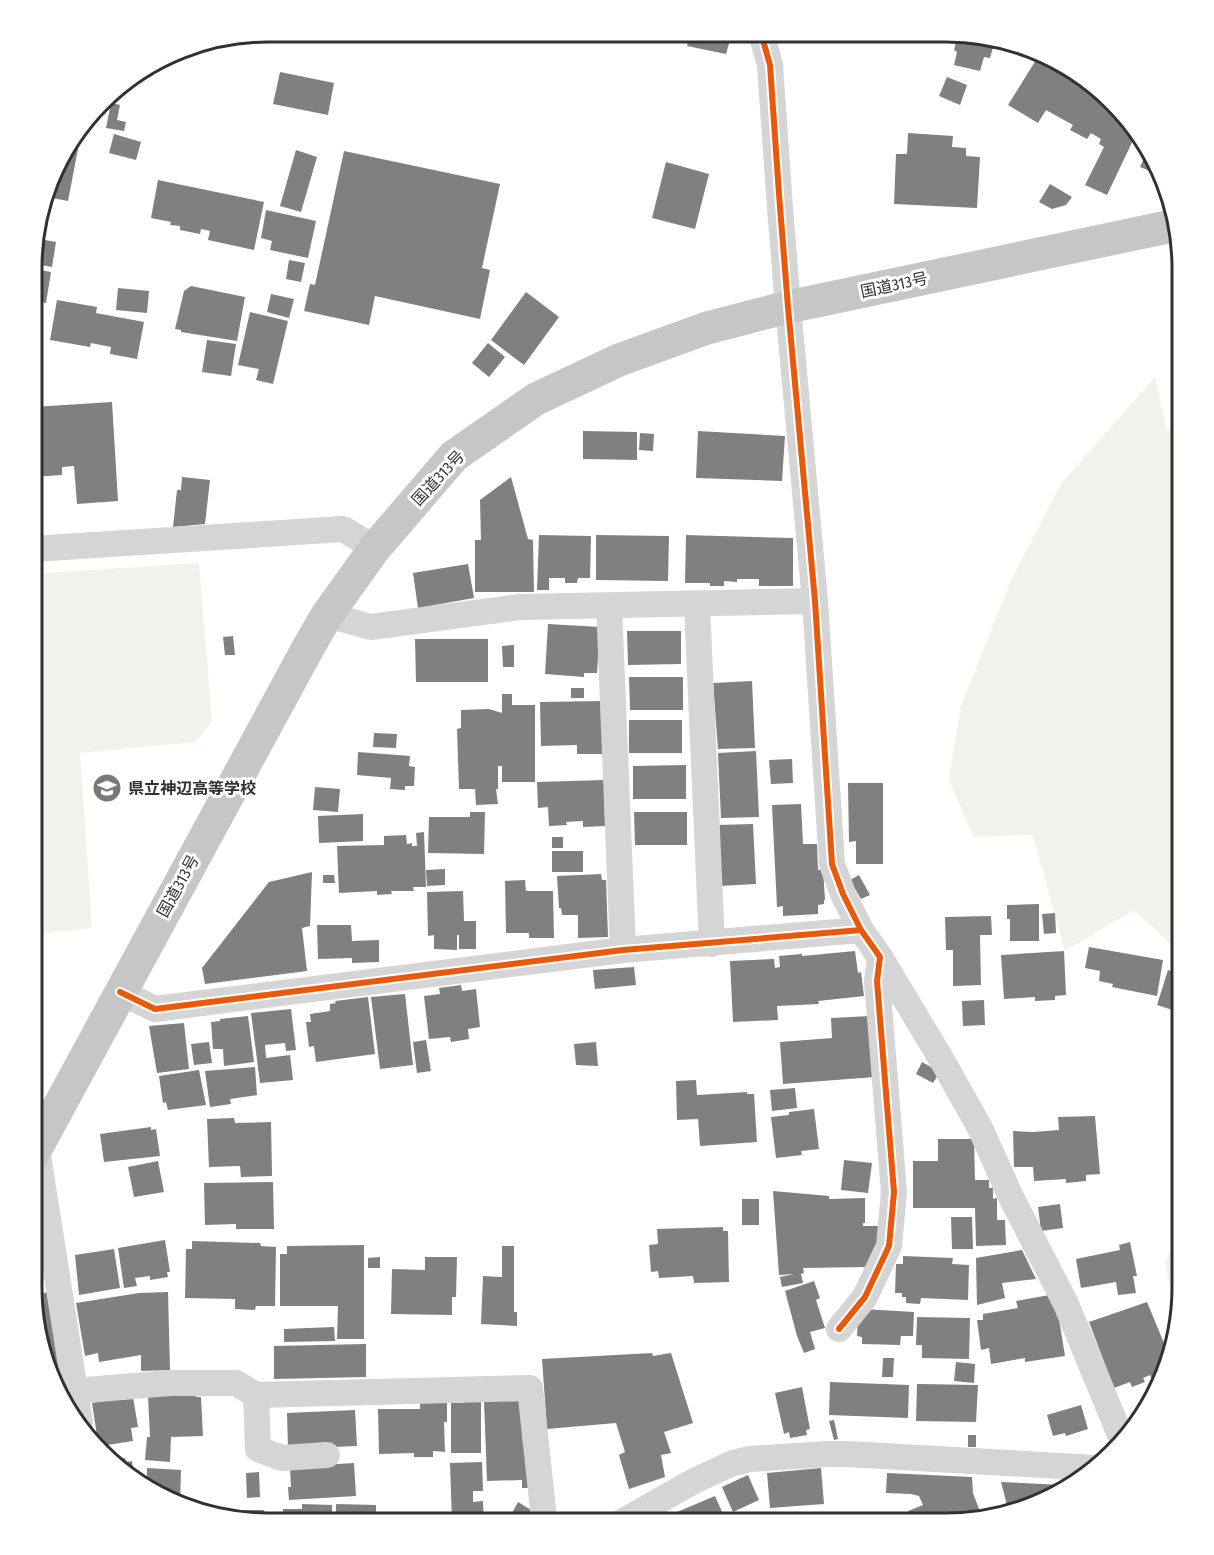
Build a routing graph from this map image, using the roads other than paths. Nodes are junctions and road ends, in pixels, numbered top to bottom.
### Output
1 (764, 42) edge
2 (1168, 227) edge
3 (788, 307) junction
4 (42, 548) edge
5 (375, 548) junction
6 (815, 601) junction
7 (697, 604) junction
8 (609, 605) junction
9 (327, 615) junction
10 (861, 930) junction
11 (712, 944) junction
12 (623, 950) junction
13 (880, 957) junction
14 (120, 993) junction
15 (42, 1128) edge
16 (42, 1190) edge
17 (838, 1329) dead end
18 (75, 1390) junction
19 (256, 1395) junction
20 (78, 1410) edge
21 (1119, 1432) edge
22 (327, 1455) dead end
23 (1082, 1467) edge
24 (543, 1513) edge
25 (638, 1513) edge

1 - 3 street
2 - 3 highway, 国道313号
3 - 5 highway, 国道313号
3 - 6 street
4 - 5 street
5 - 9 highway, 国道313号
6 - 7 street
6 - 10 street
7 - 8 street
7 - 11 street
8 - 9 street
8 - 12 street
9 - 14 highway, 国道313号
10 - 11 street
10 - 13 street
11 - 12 street
12 - 14 street
13 - 17 street
13 - 21 street
14 - 15 highway, 国道313号
16 - 18 street
18 - 19 street
18 - 20 street
19 - 22 street
19 - 24 street
23 - 25 street

